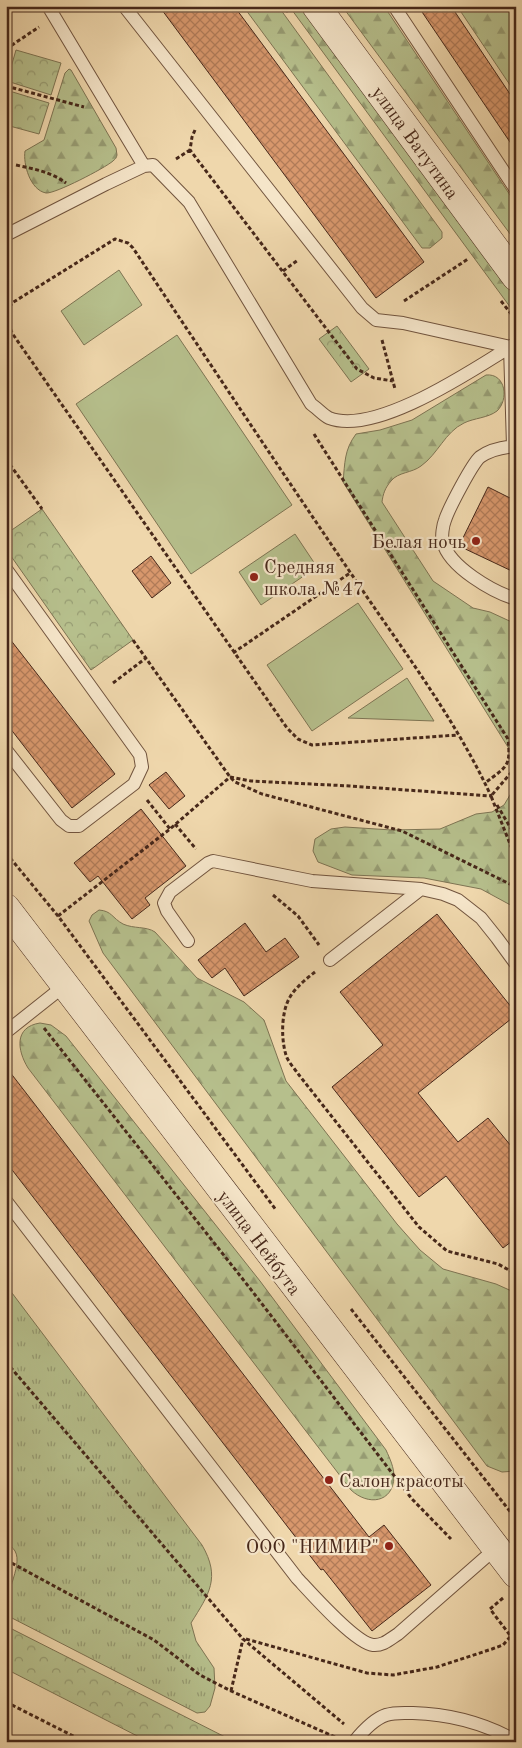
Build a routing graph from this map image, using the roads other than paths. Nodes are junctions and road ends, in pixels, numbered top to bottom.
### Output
1 (124, 6) edge
2 (316, 6) edge
3 (394, 6) edge
4 (51, 11) edge
5 (144, 166) junction
6 (516, 190) edge
7 (6, 235) edge
8 (516, 277) edge
9 (513, 346) edge
10 (514, 446) edge
11 (6, 570) edge
12 (516, 599) edge
13 (6, 750) edge
14 (422, 890) junction
15 (6, 908) edge
16 (188, 941) dead end
17 (330, 960) road end
18 (516, 964) edge
19 (64, 986) junction
20 (6, 1032) edge
21 (6, 1201) edge
22 (486, 1556) junction
23 (516, 1574) edge
24 (356, 1739) edge
25 (516, 1741) edge

1 - 9 lane
2 - 8 street, улица Ватутина
3 - 6 lane
4 - 5 lane
5 - 7 lane
5 - 9 lane
9 - 10 lane
10 - 12 lane
11 - 13 lane
14 - 16 lane
14 - 17 lane
14 - 18 lane
15 - 19 street, улица Нейбута
19 - 20 lane
19 - 22 street, улица Нейбута
21 - 22 lane
22 - 23 street, улица Нейбута
24 - 25 lane

